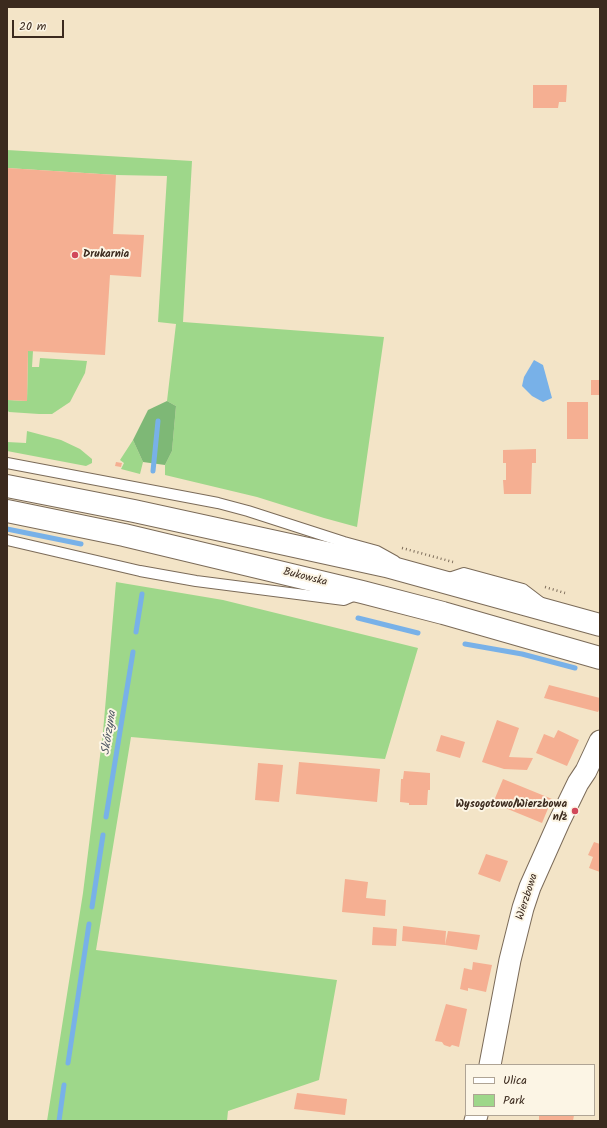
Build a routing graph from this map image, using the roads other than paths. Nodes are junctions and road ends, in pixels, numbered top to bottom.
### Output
1 (7, 463) edge
2 (7, 486) edge
3 (7, 511) edge
4 (7, 540) edge
5 (417, 574) junction
6 (362, 592) junction
7 (597, 623) edge
8 (600, 658) edge
9 (600, 741) edge
10 (490, 1064) edge

1 - 5 lane
2 - 5 main road
3 - 6 main road, Bukowska
4 - 6 lane
5 - 7 main road
6 - 8 main road, Bukowska
9 - 10 street, Wierzbowa

